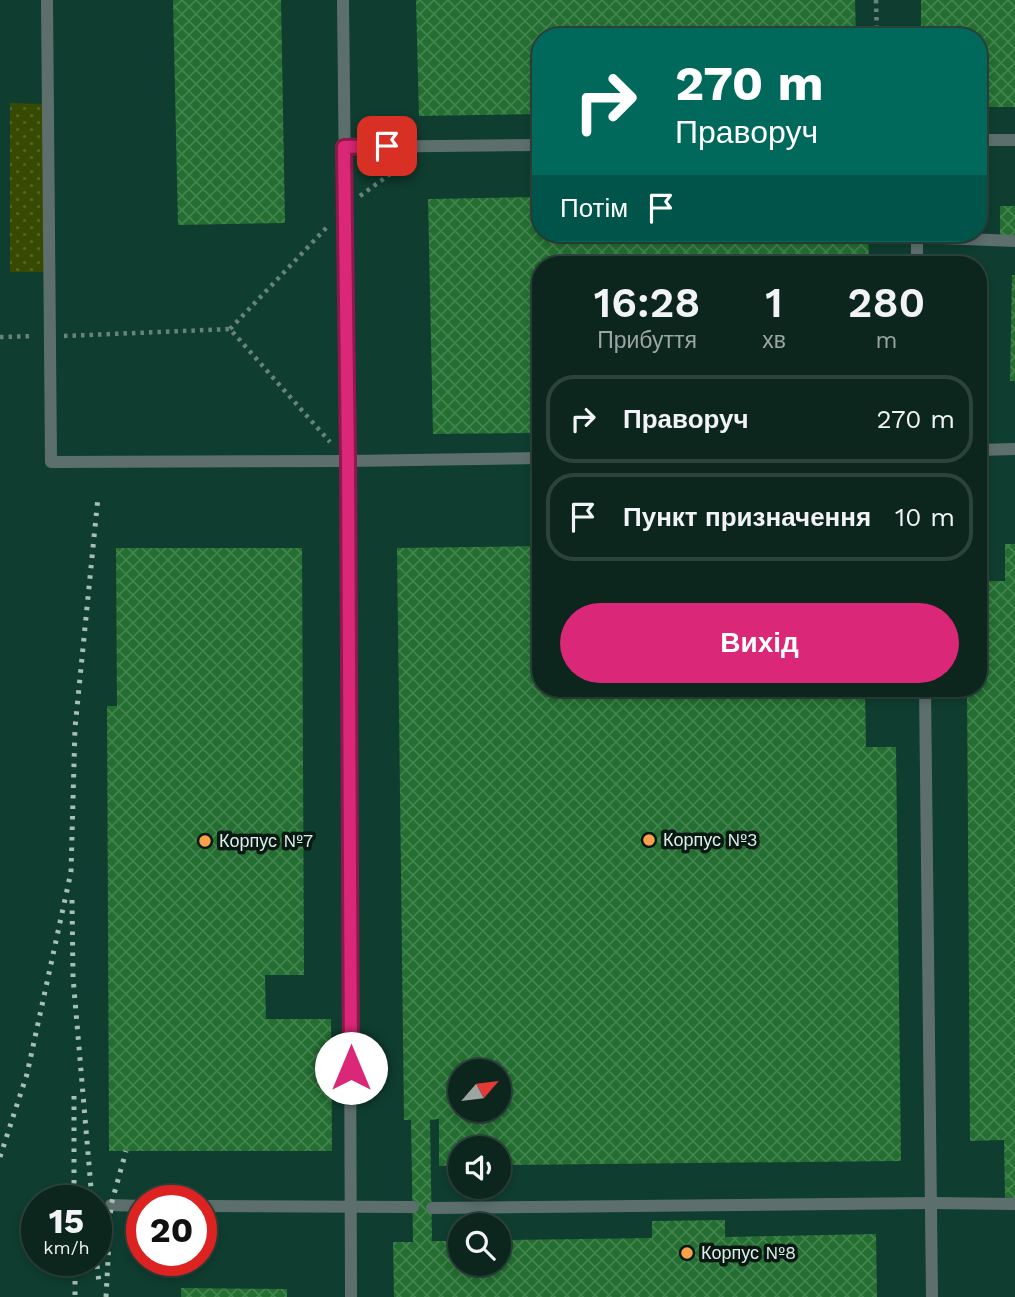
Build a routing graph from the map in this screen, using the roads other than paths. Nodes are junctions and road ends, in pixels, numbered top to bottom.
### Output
1 (47, 0) edge
2 (343, 0) edge
3 (987, 140) edge
4 (1015, 140) edge
5 (532, 145) edge
6 (344, 147) junction
7 (987, 239) edge
8 (1015, 241) edge
9 (1015, 449) edge
10 (987, 450) edge
11 (532, 458) edge
12 (348, 461) junction
13 (925, 697) edge
14 (931, 1203) junction
15 (1015, 1204) edge
16 (217, 1206) edge
17 (351, 1206) junction
18 (413, 1207) dead end
19 (432, 1208) dead end
20 (351, 1297) edge
21 (932, 1297) edge

1 - 12 lane
2 - 6 lane
3 - 4 lane
5 - 6 lane
6 - 12 lane
7 - 8 lane
9 - 10 lane
11 - 12 lane
12 - 17 lane
13 - 14 lane
14 - 15 lane
14 - 19 lane
14 - 21 lane
16 - 17 lane
17 - 18 lane
17 - 20 lane

